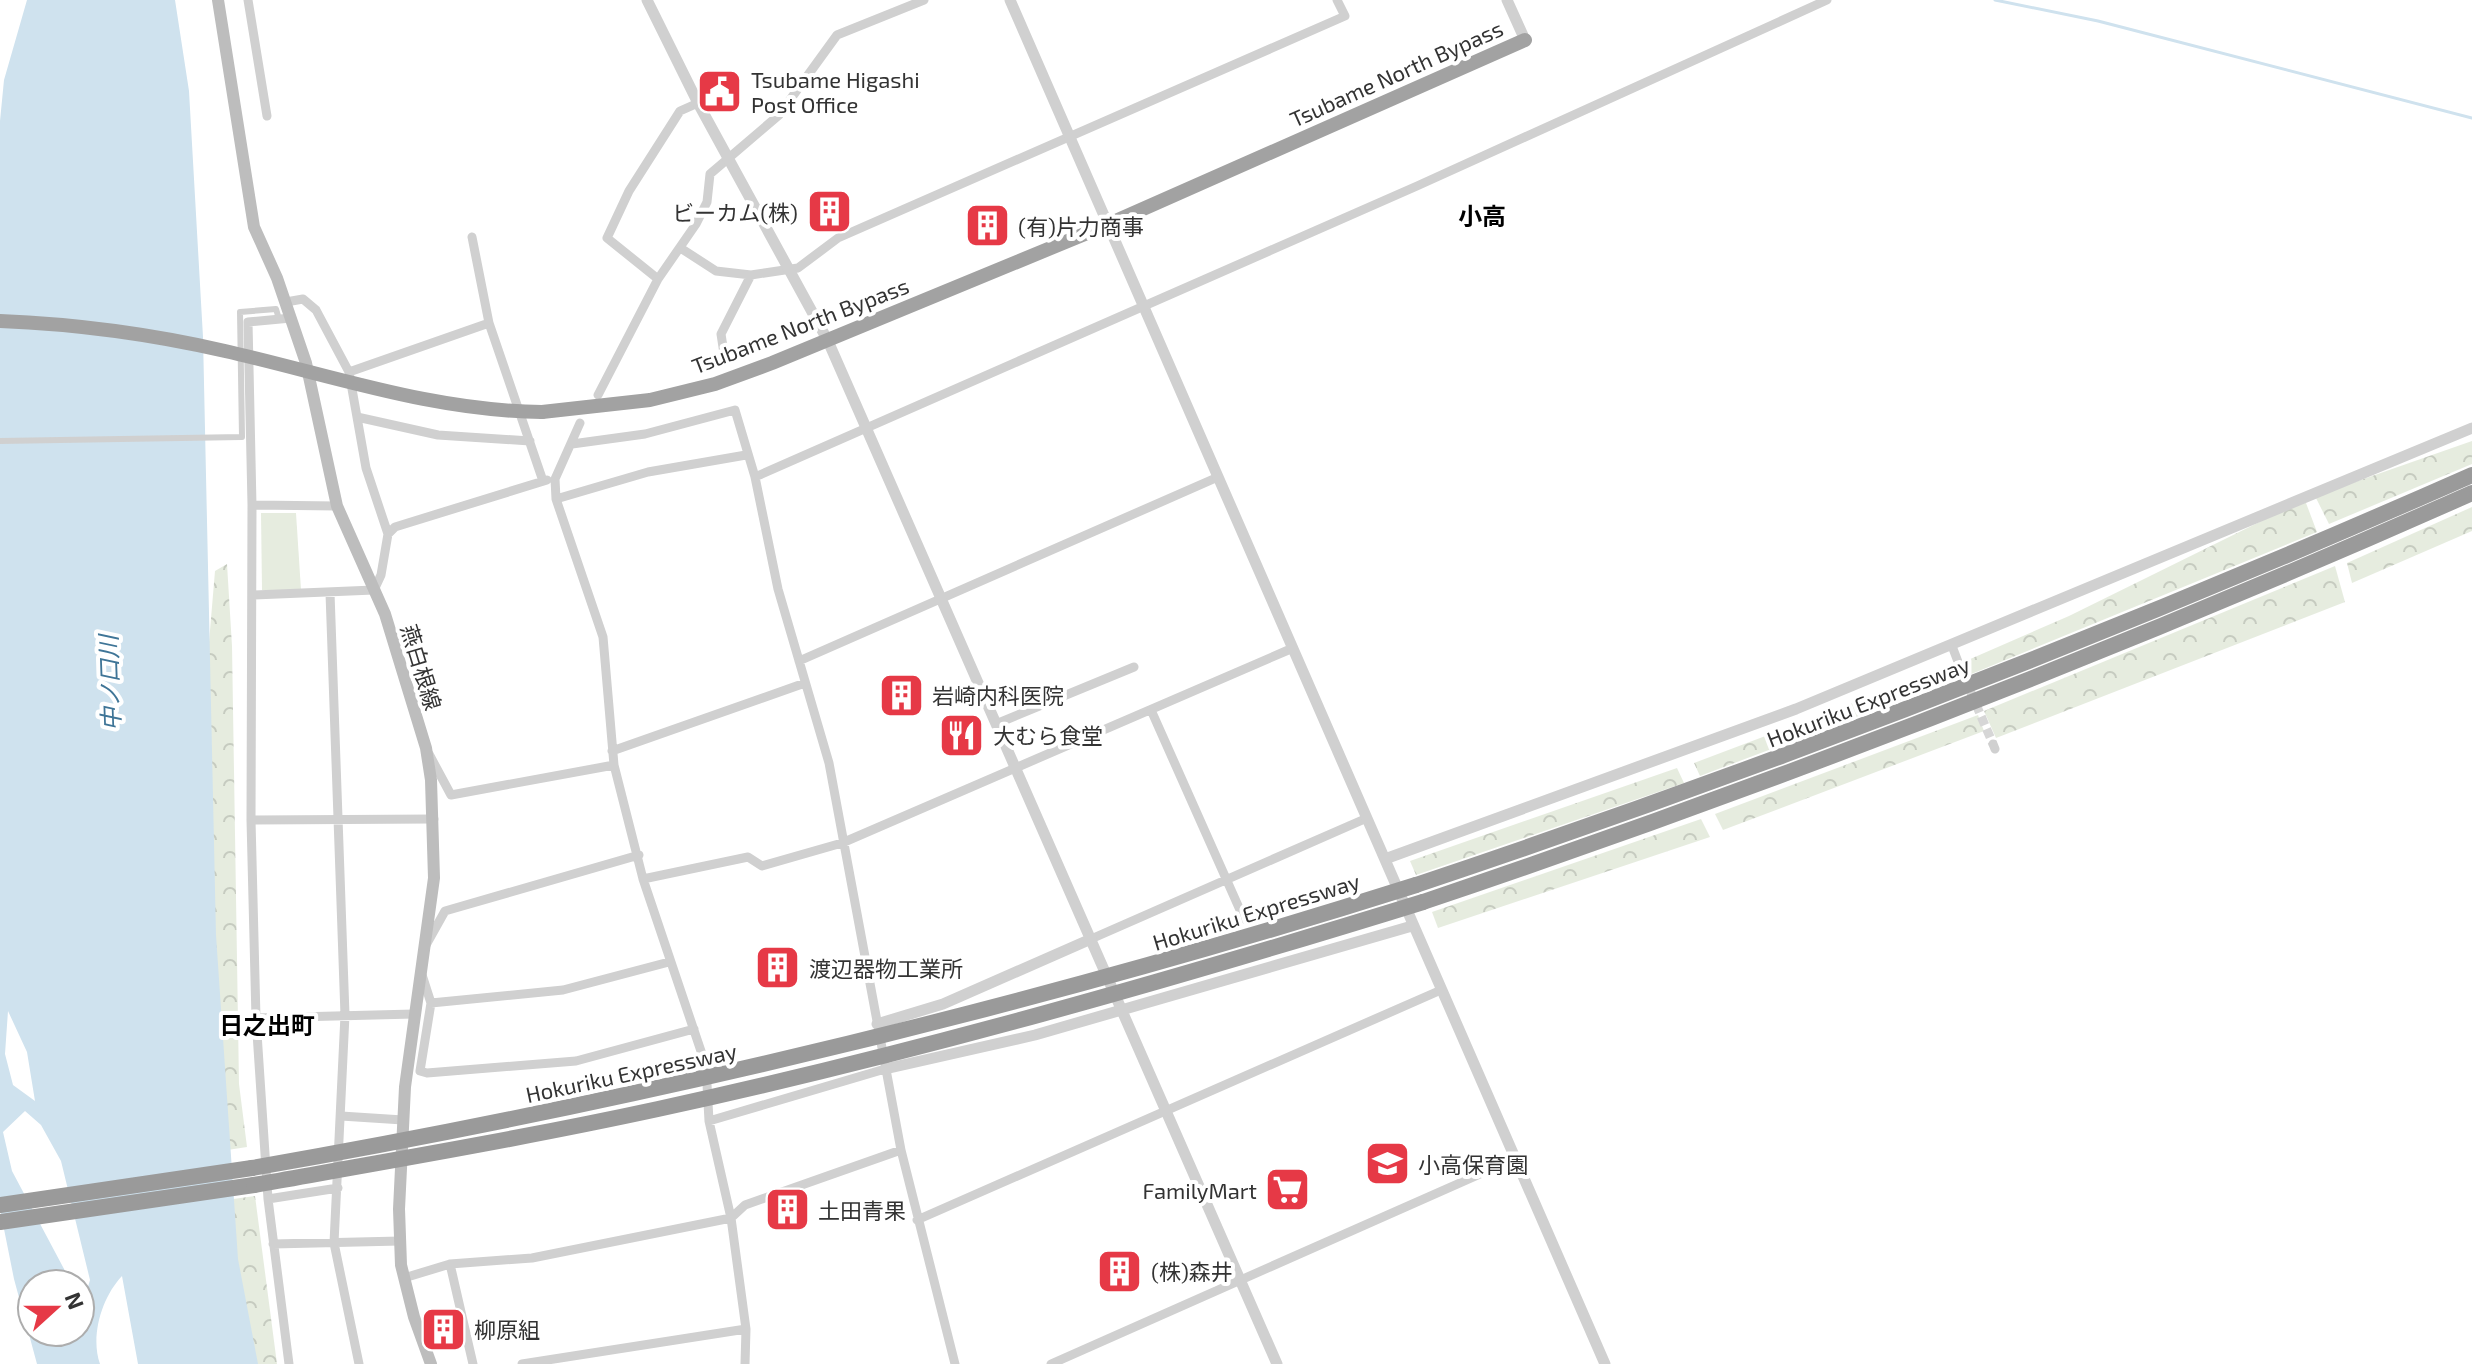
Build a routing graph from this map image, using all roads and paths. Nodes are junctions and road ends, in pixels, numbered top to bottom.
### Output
1 (218, 0) edge
2 (248, 0) edge
3 (647, 0) edge
4 (924, 0) edge
5 (1010, 0) edge
6 (1337, 0) edge
7 (1507, 0) edge
8 (1827, 0) edge
9 (1525, 40) joint
10 (698, 103) junction
11 (267, 116) dead end
12 (1071, 135) junction
13 (727, 157) junction
14 (1109, 224) junction
15 (472, 237) dead end
16 (682, 249) junction
17 (789, 269) junction
18 (751, 275) junction
19 (658, 279) junction
20 (286, 302) junction
21 (1144, 306) junction
22 (285, 319) junction
23 (0, 321) edge
24 (489, 323) junction
25 (828, 341) junction
26 (725, 360) dead end
27 (349, 372) junction
28 (598, 395) dead end
29 (357, 417) junction
30 (580, 423) dead end
31 (2472, 428) edge
32 (868, 429) junction
33 (0, 441) edge
34 (530, 441) junction
35 (572, 444) junction
36 (746, 455) junction
37 (2472, 475) edge
38 (755, 477) junction
39 (1218, 477) junction
40 (555, 479) junction
41 (543, 481) junction
42 (2472, 493) edge
43 (556, 499) junction
44 (252, 505) junction
45 (337, 506) junction
46 (388, 534) junction
47 (374, 590) junction
48 (330, 593) junction
49 (253, 595) junction
50 (942, 599) junction
51 (1952, 646) junction
52 (1293, 648) junction
53 (799, 661) junction
54 (1134, 667) dead end
55 (1960, 667) tunnel mouth
56 (805, 683) junction
57 (1151, 710) junction
58 (996, 724) junction
59 (426, 748) junction
60 (612, 751) junction
61 (614, 765) junction
62 (1016, 768) junction
63 (1367, 818) junction
64 (339, 819) junction
65 (434, 819) junction
66 (251, 820) junction
67 (842, 843) junction
68 (639, 855) junction
69 (1385, 859) junction
70 (643, 879) junction
71 (1227, 881) junction
72 (1244, 919) dead end
73 (1412, 926) junction
74 (1091, 939) junction
75 (425, 948) junction
76 (669, 962) junction
77 (421, 969) junction
78 (1441, 990) junction
79 (431, 1003) junction
80 (1124, 1010) junction
81 (414, 1014) junction
82 (345, 1015) junction
83 (256, 1018) junction
84 (877, 1024) junction
85 (694, 1029) junction
86 (885, 1069) junction
87 (1165, 1110) junction
88 (341, 1116) junction
89 (403, 1120) junction
90 (709, 1121) junction
91 (901, 1150) junction
92 (1514, 1159) junction
93 (338, 1188) junction
94 (268, 1199) junction
95 (0, 1205) edge
96 (731, 1218) junction
97 (917, 1220) junction
98 (0, 1222) edge
99 (400, 1241) junction
100 (334, 1243) junction
101 (273, 1244) junction
102 (450, 1264) junction
103 (404, 1278) junction
104 (1240, 1280) junction
105 (746, 1329) junction
106 (289, 1364) edge
107 (359, 1364) edge
108 (431, 1364) edge
109 (473, 1364) edge
110 (522, 1364) edge
111 (745, 1364) edge
112 (955, 1364) edge
113 (1051, 1364) edge
114 (1277, 1364) edge
115 (1605, 1364) edge

1 - 20 main road, 燕白根線
2 - 11 street
3 - 10 street
4 - 13 street
5 - 12 street
6 - 12 street
7 - 9 street
8 - 21 street
9 - 14 highway, Tsubame North Bypass
10 - 13 street
10 - 19 street
12 - 14 street
12 - 17 street
13 - 16 street
13 - 17 street
14 - 21 street
14 - 25 highway, Tsubame North Bypass
15 - 24 street
16 - 18 street
16 - 19 street
17 - 18 street
17 - 25 street
18 - 26 street
19 - 28 street
20 - 22 main road, 燕白根線
20 - 27 street
21 - 32 street
21 - 39 street
22 - 33 street
22 - 44 street
22 - 45 main road, 燕白根線
23 - 25 highway, Tsubame North Bypass, bridge
24 - 27 street
24 - 34 street
25 - 32 street
27 - 29 street
29 - 34 street
29 - 46 street
30 - 35 street
31 - 51 street
32 - 38 street
32 - 50 street
34 - 41 street
35 - 36 street
35 - 40 street
36 - 38 street
36 - 43 street
37 - 95 highway, Hokuriku Expressway, bridge
38 - 53 street
39 - 50 street
39 - 52 street
40 - 41 street
40 - 43 street
41 - 46 street
42 - 98 highway, Hokuriku Expressway, bridge
43 - 60 street
44 - 45 street
44 - 49 street
45 - 47 main road, 燕白根線
46 - 47 street
47 - 48 street
47 - 59 main road, 燕白根線
48 - 49 street
48 - 64 street
49 - 66 street
50 - 53 street
50 - 58 street
51 - 55 street
51 - 69 street
52 - 57 street
52 - 63 street
53 - 56 street
54 - 58 street
56 - 60 street
56 - 67 street
57 - 62 street
57 - 71 street
58 - 62 street
59 - 61 street
59 - 65 main road, 燕白根線
60 - 61 street
61 - 68 street
62 - 67 street
62 - 74 street
63 - 69 street
63 - 71 street
64 - 65 street
64 - 66 street
64 - 82 street
65 - 75 main road, 燕白根線
66 - 83 street
67 - 70 street
67 - 84 street
68 - 70 street
68 - 75 street
69 - 73 street
70 - 76 street
71 - 72 street
71 - 74 street
73 - 78 street
73 - 80 street
74 - 80 street
74 - 84 street
75 - 77 main road, 燕白根線
76 - 79 street
76 - 85 street
77 - 79 street
77 - 81 main road, 燕白根線
78 - 87 street
78 - 92 street
79 - 85 street
80 - 86 street
80 - 87 street
81 - 82 street
81 - 89 main road, 燕白根線
82 - 83 street
82 - 88 street
83 - 94 street
84 - 86 street
85 - 90 street
86 - 90 street
86 - 91 street
87 - 97 street
87 - 104 street
88 - 89 street
88 - 93 street
89 - 99 main road, 燕白根線
90 - 96 street
91 - 96 street
91 - 97 street
92 - 104 street
92 - 115 street
93 - 94 street
93 - 100 street
94 - 101 street
96 - 102 street
96 - 105 street
97 - 112 street
99 - 100 street
99 - 103 main road, 燕白根線
100 - 101 street
100 - 107 street
101 - 106 street
102 - 103 street
102 - 109 street
103 - 108 main road, 燕白根線
104 - 113 street
104 - 114 street
105 - 110 street
105 - 111 street

